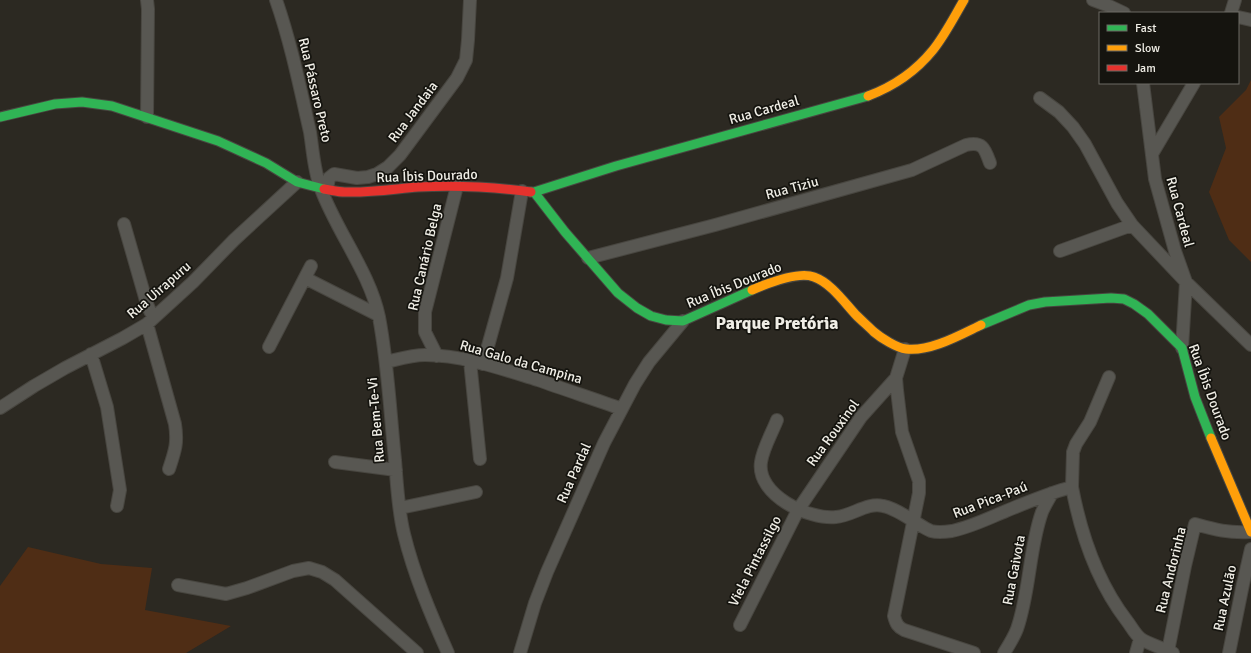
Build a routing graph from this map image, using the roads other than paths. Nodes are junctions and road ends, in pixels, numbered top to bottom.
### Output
1 (147, 0) edge
2 (276, 0) edge
3 (470, 0) edge
4 (964, 0) edge
5 (1093, 0) edge
6 (1236, 0) edge
7 (1122, 12) edge
8 (1231, 12) edge
9 (1239, 17) edge
10 (1251, 20) edge
11 (1144, 84) edge
12 (1193, 84) edge
13 (1040, 98) dead end
14 (0, 117) edge
15 (147, 117) junction
16 (1152, 154) junction
17 (990, 163) dead end
18 (297, 182) junction
19 (457, 186) junction
20 (324, 189) junction
21 (528, 191) junction
22 (124, 224) dead end
23 (1132, 225) junction
24 (1060, 251) dead end
25 (588, 258) junction
26 (311, 266) dead end
27 (305, 278) junction
28 (1186, 282) junction
29 (378, 315) junction
30 (150, 320) junction
31 (683, 321) junction
32 (1251, 345) edge
33 (269, 347) dead end
34 (905, 348) junction
35 (1182, 348) junction
36 (91, 354) junction
37 (437, 356) junction
38 (470, 361) junction
39 (386, 362) junction
40 (483, 364) junction
41 (1109, 377) dead end
42 (896, 378) junction
43 (0, 408) edge
44 (622, 408) junction
45 (777, 420) dead end
46 (480, 459) dead end
47 (335, 462) dead end
48 (169, 469) dead end
49 (396, 470) junction
50 (1072, 487) junction
51 (476, 492) dead end
52 (1052, 493) junction
53 (117, 506) dead end
54 (400, 508) junction
55 (798, 510) junction
56 (914, 520) junction
57 (1251, 532) edge
58 (1251, 549) edge
59 (178, 585) dead end
60 (740, 625) dead end
61 (1140, 639) junction
62 (1171, 652) edge
63 (417, 653) edge
64 (448, 653) edge
65 (520, 653) edge
66 (974, 653) edge
67 (1004, 653) edge
68 (1136, 653) edge
69 (1229, 653) edge

1 - 15 street
2 - 20 street, Rua Pássaro Preto
3 - 20 street, Rua Jandaia
4 - 21 street, Rua Cardeal
5 - 7 street
6 - 8 street
9 - 10 street
11 - 16 street, Rua Cardeal
12 - 16 street
13 - 23 street
14 - 15 street, Rua Íbis Dourado
15 - 18 street, Rua Íbis Dourado
16 - 28 street, Rua Cardeal
17 - 25 street, Rua Tiziu
18 - 20 street, Rua Íbis Dourado
18 - 30 street, Rua Uirapuru
19 - 20 street, Rua Íbis Dourado
19 - 21 street, Rua Íbis Dourado
19 - 37 street, Rua Canário Belga
20 - 29 street, Rua Bem-Te-Vi
21 - 25 street, Rua Íbis Dourado
21 - 40 street
22 - 30 street
23 - 24 street
23 - 28 street
25 - 31 street, Rua Íbis Dourado
26 - 27 street
27 - 29 street
27 - 33 street
28 - 32 street
28 - 35 street, Rua Cardeal
29 - 39 street, Rua Bem-Te-Vi
30 - 36 street, Rua Uirapuru
30 - 48 street
31 - 34 street, Rua Íbis Dourado
31 - 44 street, Rua Pardal
34 - 35 street, Rua Íbis Dourado
34 - 42 street
35 - 57 street, Rua Íbis Dourado
36 - 43 street, Rua Uirapuru
36 - 53 street
37 - 38 street, Rua Galo da Campina
37 - 39 street, Rua Galo da Campina
38 - 40 street, Rua Galo da Campina
38 - 46 street
39 - 49 street, Rua Bem-Te-Vi
40 - 44 street, Rua Galo da Campina
41 - 50 street
42 - 55 street, Rua Rouxinol
42 - 56 street
44 - 65 street, Rua Pardal
45 - 55 street, Rua Pica-Paú
47 - 49 street
49 - 54 street, Rua Bem-Te-Vi
50 - 52 street, Rua Pica-Paú
50 - 61 street
51 - 54 street
52 - 56 street, Rua Pica-Paú
52 - 67 street, Rua Gaivota
54 - 64 street, Rua Bem-Te-Vi
55 - 56 street, Rua Pica-Paú
55 - 60 street, Viela Pintassilgo
56 - 66 street
57 - 62 street, Rua Andorinha
58 - 69 street, Rua Azulão
59 - 63 street
61 - 62 street
61 - 68 street

